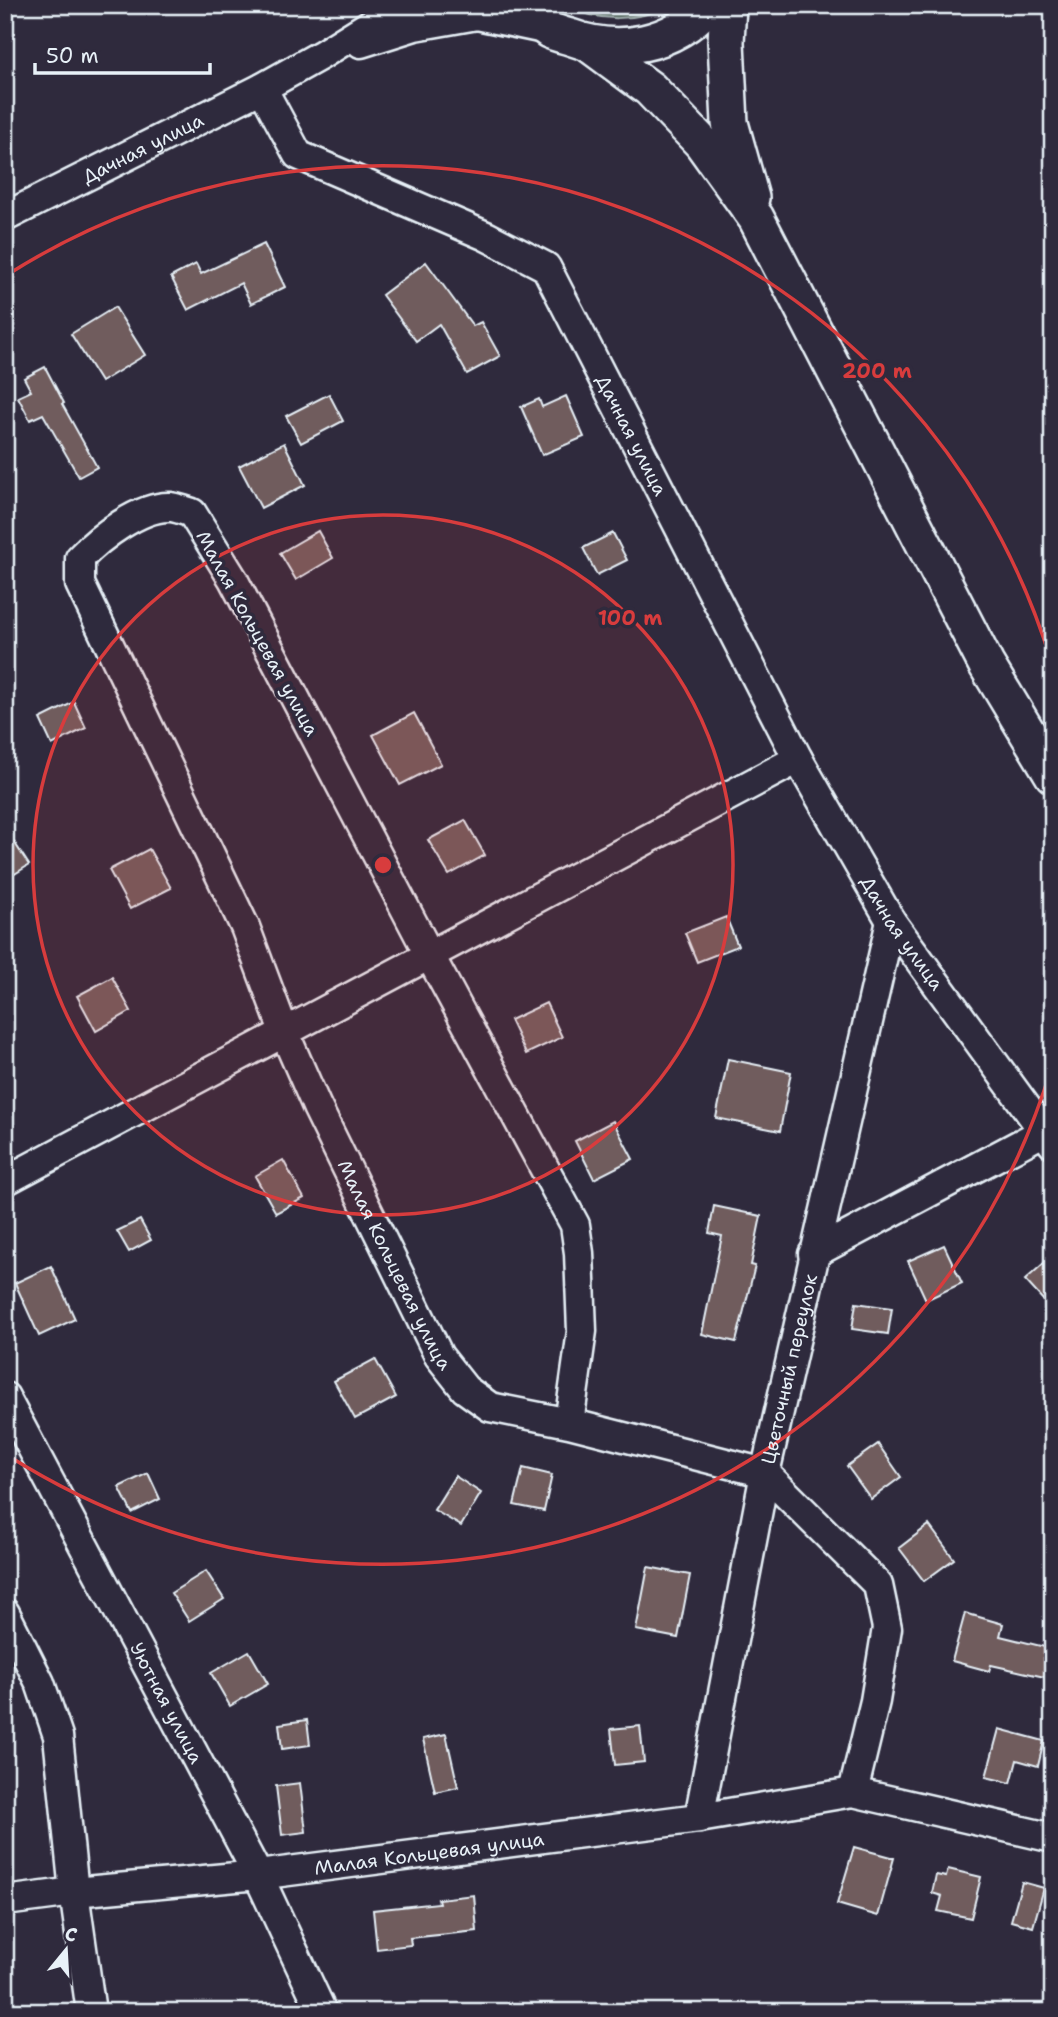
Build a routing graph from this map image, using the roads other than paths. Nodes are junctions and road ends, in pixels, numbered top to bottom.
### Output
1 (401, 5) edge
2 (520, 5) edge
3 (708, 5) edge
4 (728, 5) edge
5 (550, 30) junction
6 (589, 44) junction
7 (321, 55) junction
8 (262, 88) junction
9 (5, 217) edge
10 (756, 218) junction
11 (798, 759) junction
12 (1053, 775) edge
13 (891, 921) junction
14 (430, 956) junction
15 (285, 1034) junction
16 (1048, 1138) edge
17 (5, 1181) edge
18 (813, 1254) junction
19 (5, 1397) edge
20 (569, 1423) junction
21 (765, 1473) junction
22 (5, 1613) edge
23 (853, 1793) junction
24 (699, 1818) junction
25 (1053, 1838) edge
26 (258, 1875) junction
27 (74, 1892) junction
28 (5, 1901) edge
29 (91, 2012) edge
30 (323, 2012) edge

1 - 7 street
2 - 5 street
3 - 6 street
4 - 10 street
5 - 6 street
5 - 7 street
6 - 10 street
7 - 8 street
8 - 9 street, Дачная улица
8 - 11 street, Дачная улица
10 - 12 street
11 - 13 street, Дачная улица
11 - 14 street
13 - 16 street, Дачная улица
13 - 18 street, Цветочный переулок
14 - 15 street
14 - 15 street, Малая Кольцевая улица
14 - 20 street, Малая Кольцевая улица
15 - 17 street
15 - 20 street, Малая Кольцевая улица
16 - 18 street
18 - 21 street, Цветочный переулок
19 - 26 street, Уютная улица
20 - 21 street, Малая Кольцевая улица
21 - 23 street
21 - 24 street, Цветочный переулок
22 - 27 street
23 - 24 street, Малая Кольцевая улица
23 - 25 street, Малая Кольцевая улица
24 - 26 street, Малая Кольцевая улица
26 - 27 street, Малая Кольцевая улица
26 - 30 street, Уютная улица
27 - 28 street, Малая Кольцевая улица
27 - 29 street

